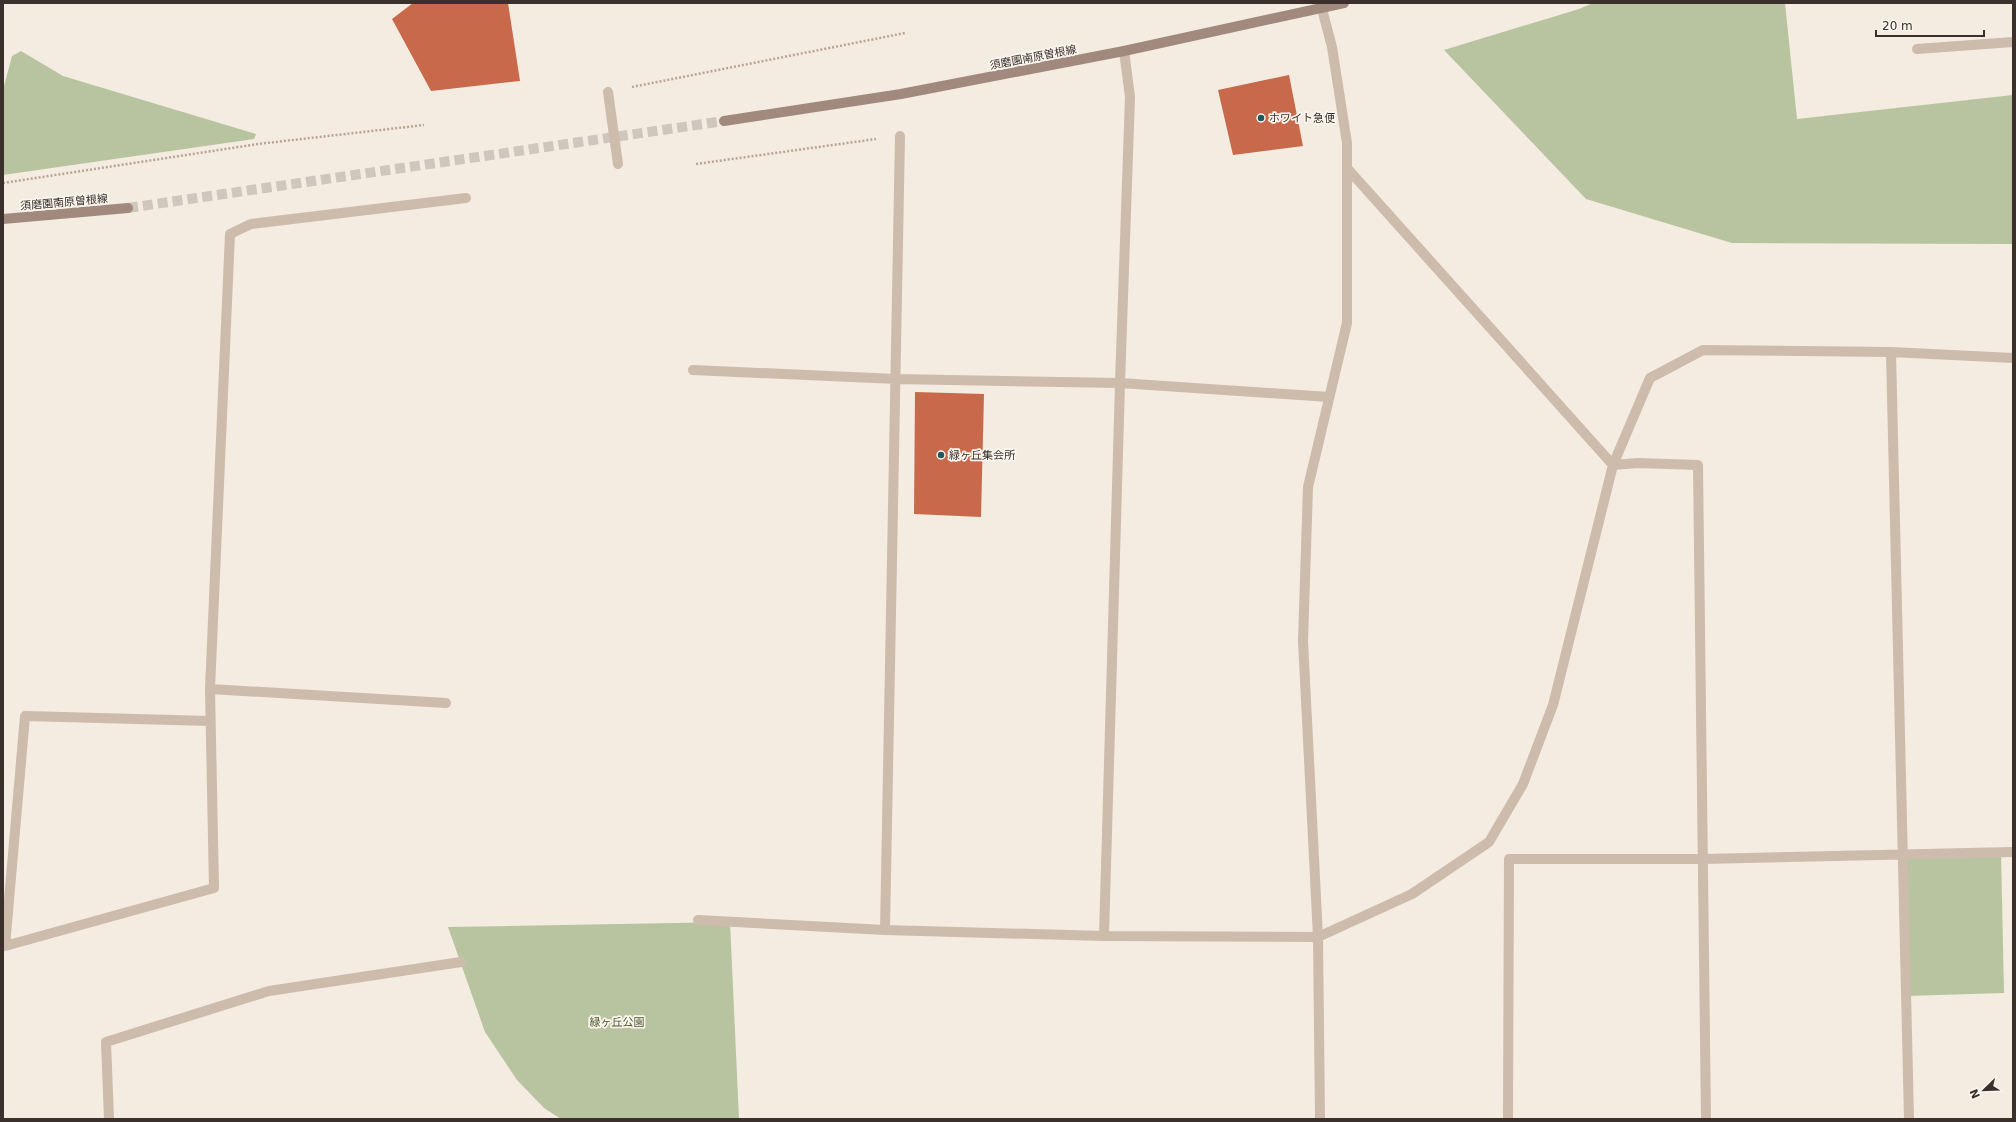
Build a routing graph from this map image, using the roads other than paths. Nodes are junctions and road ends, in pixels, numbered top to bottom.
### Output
1 (1344, 3) edge
2 (1322, 8) junction
3 (2013, 42) edge
4 (1917, 49) dead end
5 (1124, 51) junction
6 (608, 92) road end
7 (724, 121) tunnel mouth
8 (900, 136) road end
9 (618, 164) dead end
10 (1347, 168) junction
11 (466, 198) dead end
12 (128, 208) tunnel mouth
13 (3, 219) edge
14 (1891, 352) junction
15 (2013, 358) edge
16 (693, 370) dead end
17 (896, 379) junction
18 (1120, 383) junction
19 (1329, 397) junction
20 (1613, 465) junction
21 (210, 689) junction
22 (446, 703) dead end
23 (210, 721) dead end
24 (2013, 852) edge
25 (1902, 853) junction
26 (1702, 859) junction
27 (698, 920) dead end
28 (886, 930) junction
29 (1104, 936) junction
30 (1318, 937) junction
31 (461, 962) dead end
32 (109, 1119) edge
33 (1320, 1119) edge
34 (1508, 1119) edge
35 (1706, 1119) edge
36 (1909, 1119) edge

1 - 2 main road, 須磨園南原曽根線
2 - 5 main road, 須磨園南原曽根線
2 - 10 street
3 - 4 street
5 - 7 main road, 須磨園南原曽根線
5 - 18 street
6 - 9 street
8 - 17 street
10 - 19 street
10 - 20 street
11 - 21 street
12 - 13 main road, 須磨園南原曽根線
14 - 15 street
14 - 20 street
14 - 25 street
16 - 17 street
17 - 18 street
17 - 28 street
18 - 19 street
18 - 29 street
19 - 30 street
20 - 26 street
20 - 30 street
21 - 22 street
21 - 23 street
24 - 25 street
25 - 26 street
25 - 36 street
26 - 34 street
26 - 35 street
27 - 28 street
28 - 29 street
29 - 30 street
30 - 33 street
31 - 32 street

